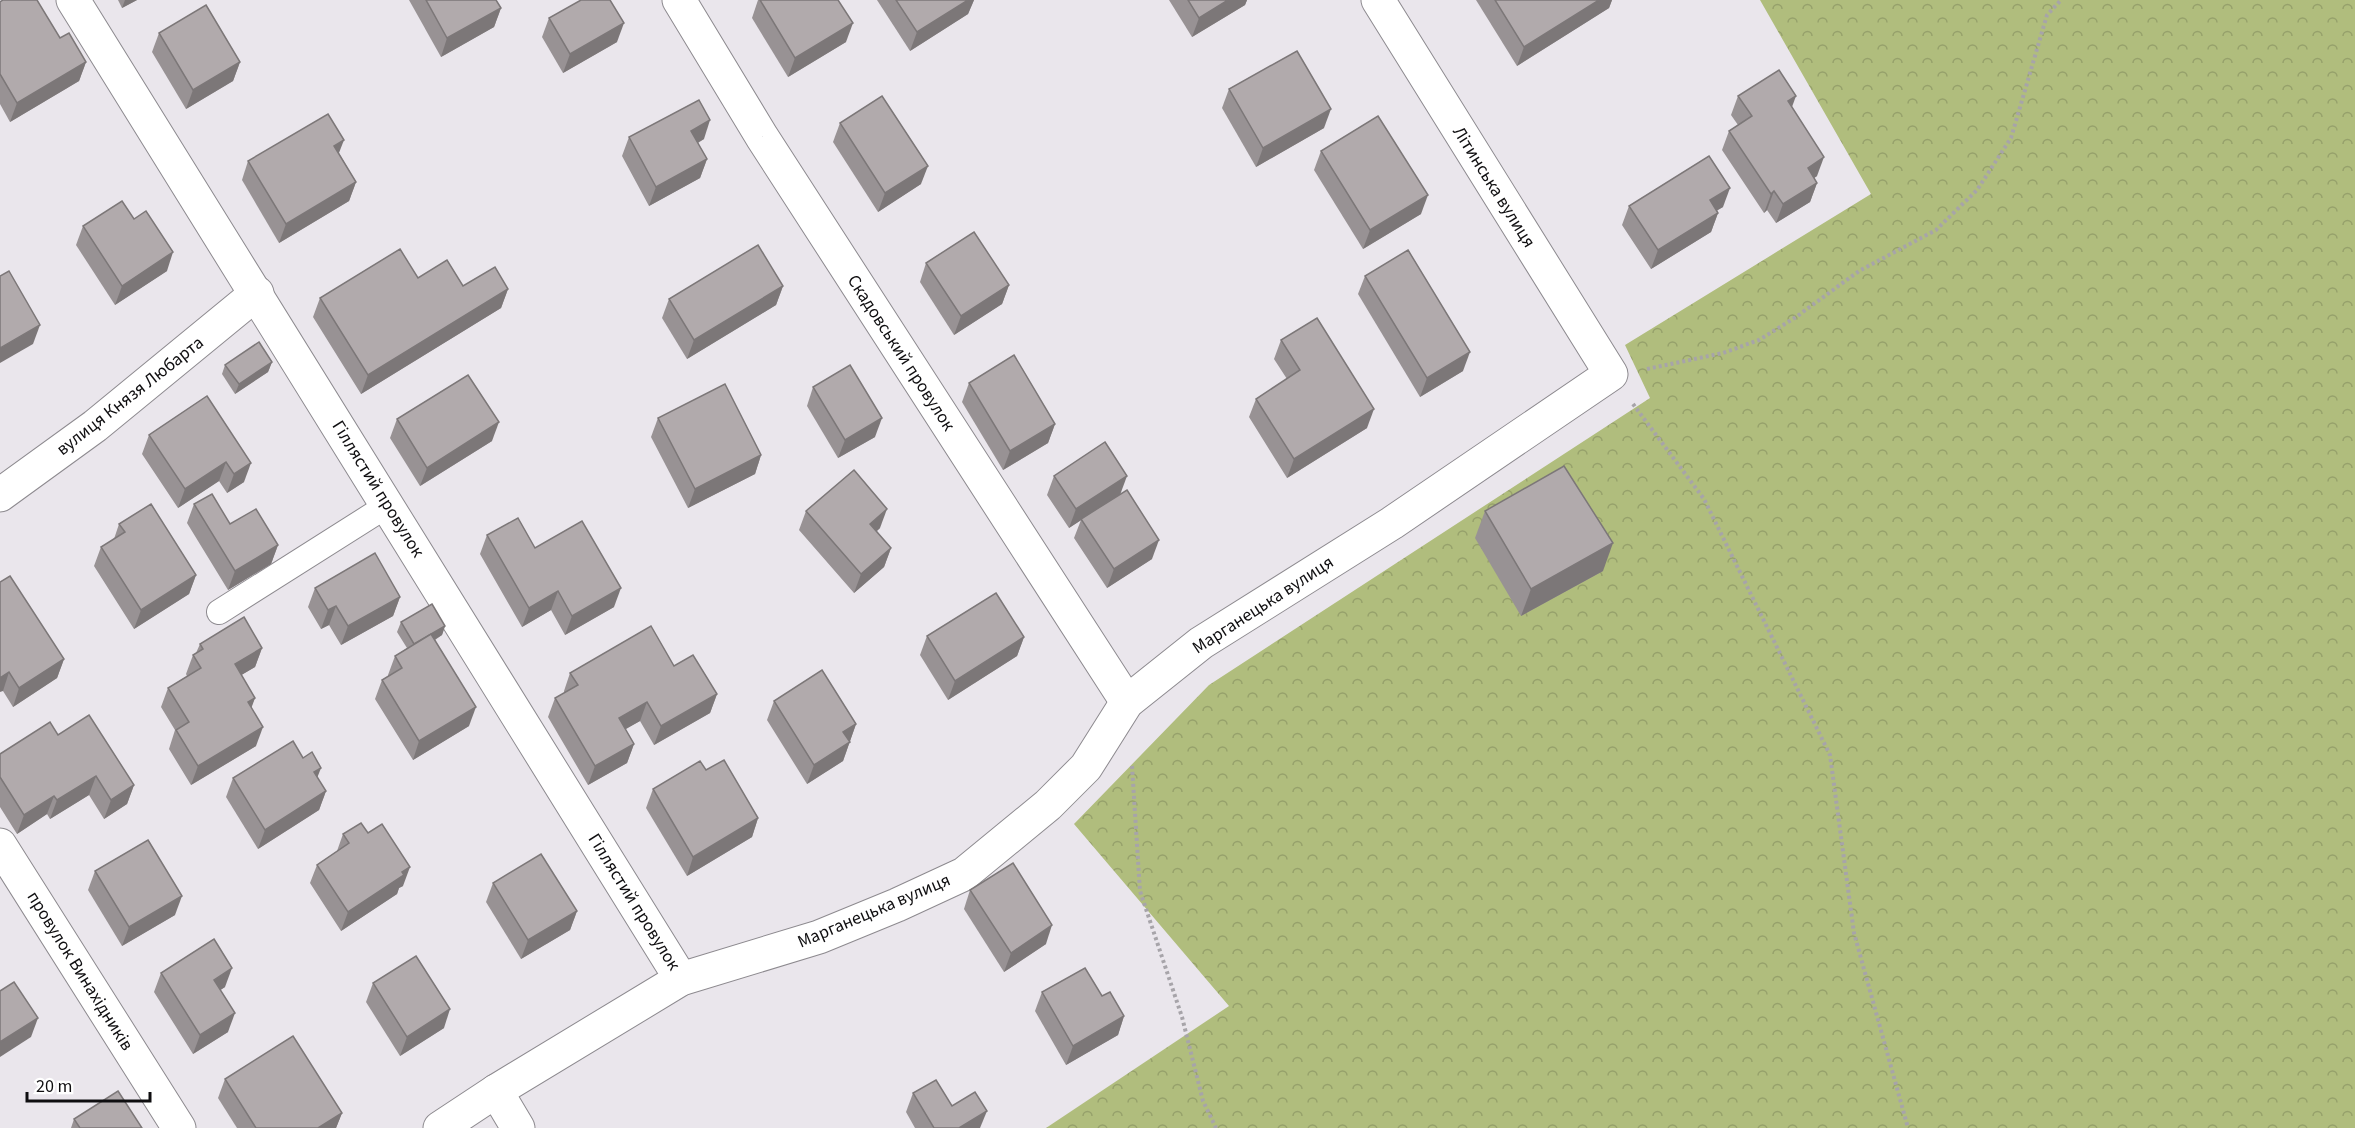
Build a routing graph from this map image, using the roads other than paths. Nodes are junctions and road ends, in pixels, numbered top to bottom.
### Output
1 (73, 0) edge
2 (679, 0) edge
3 (1378, 0) edge
4 (257, 293) junction
5 (1611, 374) joint
6 (0, 495) edge
7 (388, 505) junction
8 (219, 612) dead end
9 (1127, 702) junction
10 (0, 845) edge
11 (681, 979) junction
12 (496, 1091) junction
13 (179, 1128) edge
14 (440, 1128) edge
15 (518, 1128) edge

1 - 4 street, Гіллястий провулок
2 - 9 street, Скадовський провулок
3 - 5 street, Літинська вулиця
4 - 6 street, вулиця Князя Любарта
4 - 7 street, Гіллястий провулок
5 - 9 street, Марганецька вулиця
7 - 8 lane
7 - 11 street, Гіллястий провулок
9 - 11 street, Марганецька вулиця
10 - 13 street, провулок Винахідників
11 - 12 street, Марганецька вулиця
12 - 14 street, Марганецька вулиця
12 - 15 street

